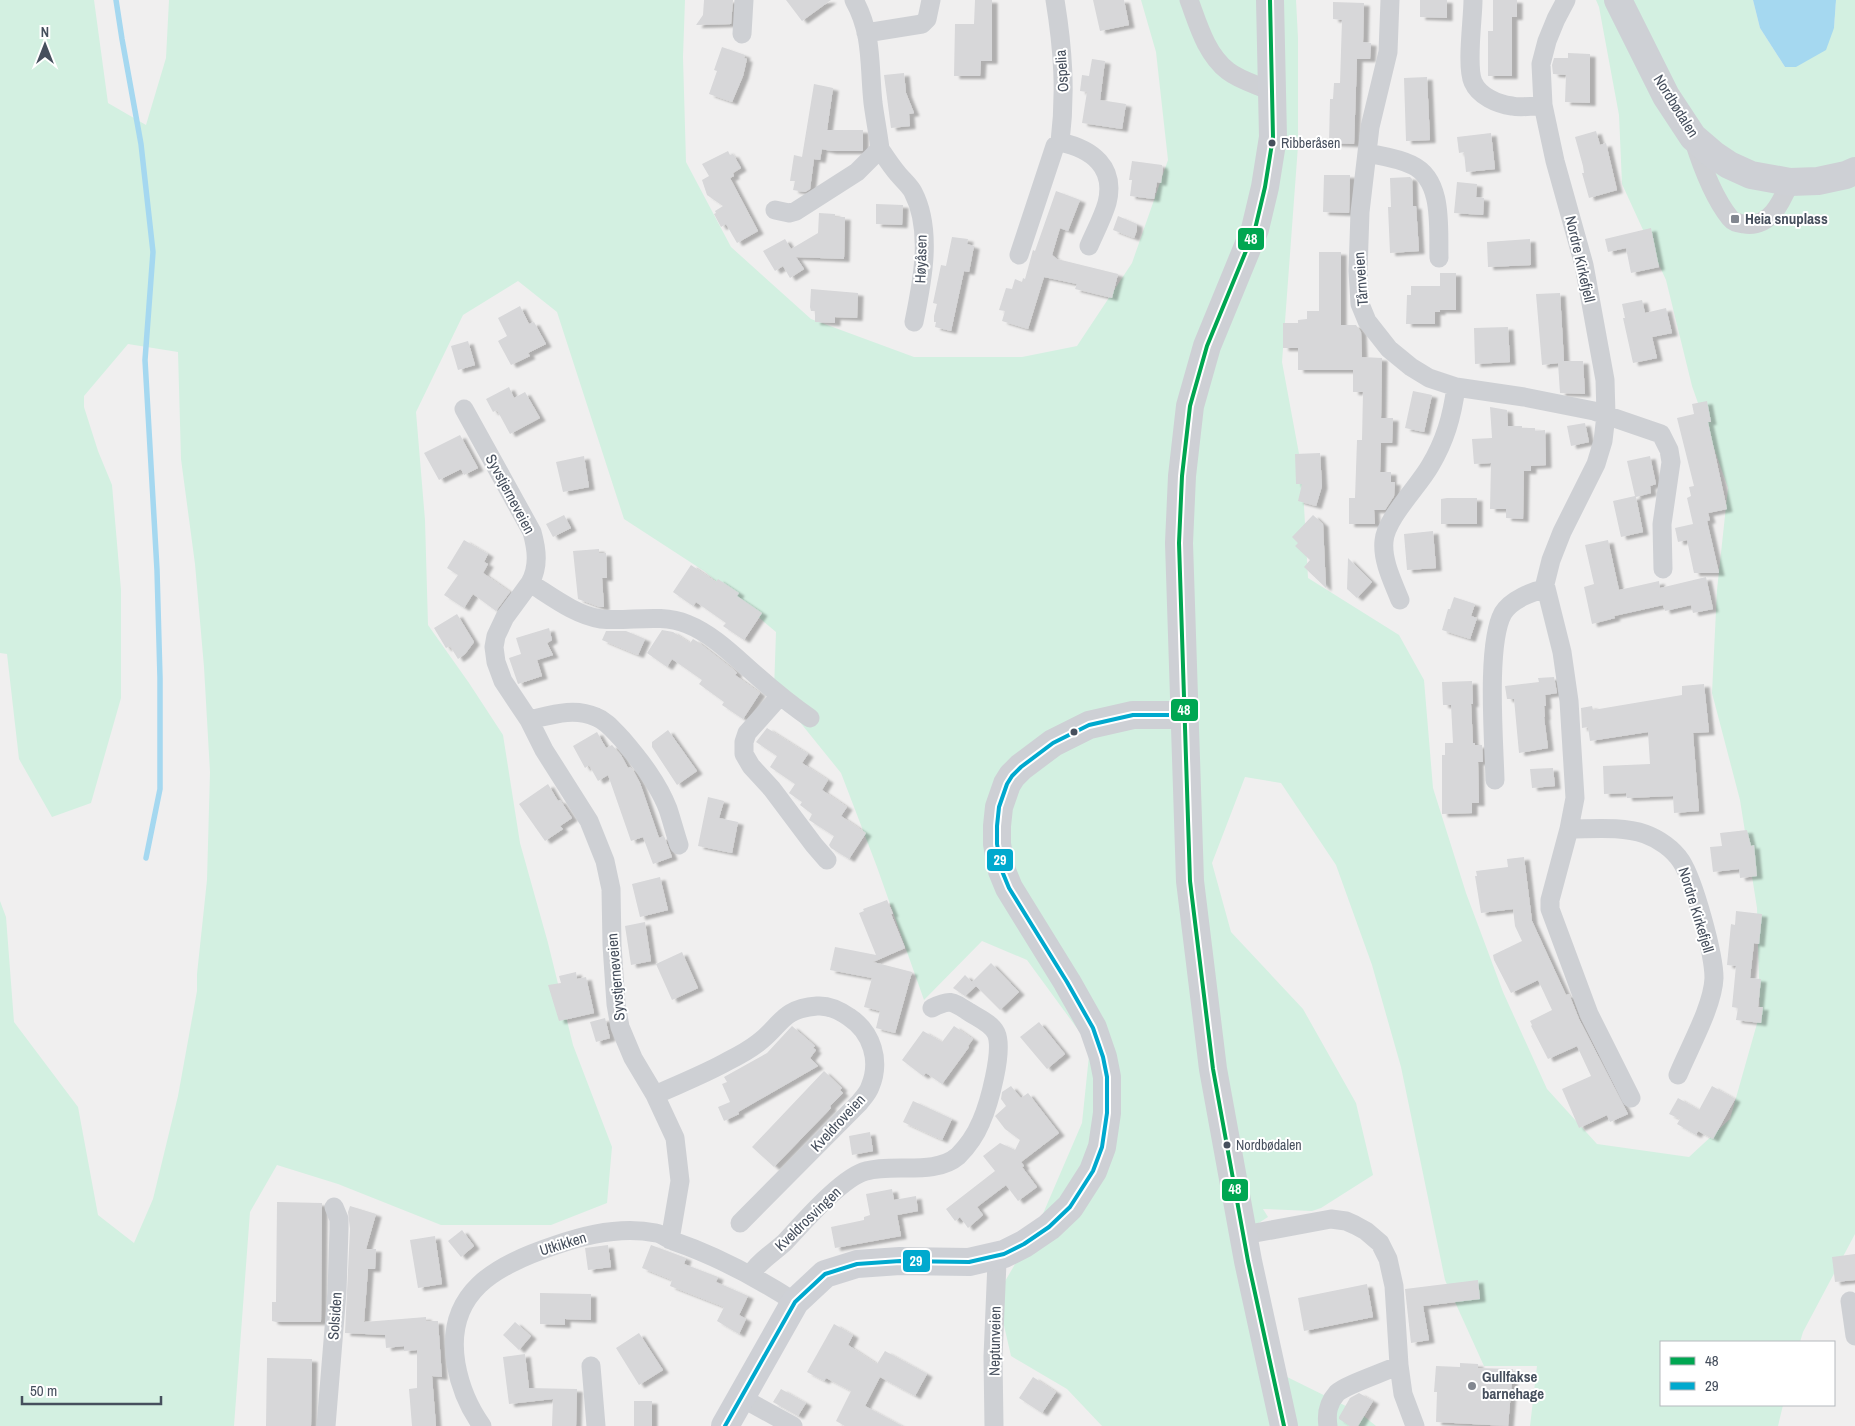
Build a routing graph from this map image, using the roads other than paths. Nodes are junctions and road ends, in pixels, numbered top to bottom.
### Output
1 (744, 0) edge
2 (854, 0) edge
3 (931, 0) edge
4 (1055, 0) edge
5 (1189, 0) edge
6 (1270, 0) edge
7 (1390, 0) edge
8 (1473, 0) edge
9 (1566, 0) edge
10 (1618, 0) edge
11 (866, 33) junction
12 (742, 34) dead end
13 (1272, 89) junction
14 (1543, 105) junction
15 (1693, 137) junction
16 (1060, 142) junction
17 (880, 149) junction
18 (1367, 153) junction
19 (1850, 173) edge
20 (1790, 182) junction
21 (775, 210) dead end
22 (1089, 246) dead end
23 (1019, 255) dead end
24 (1439, 258) dead end
25 (914, 322) dead end
26 (1456, 387) junction
27 (464, 409) dead end
28 (1606, 415) junction
29 (1663, 569) dead end
30 (530, 583) junction
31 (1546, 588) junction
32 (1400, 600) dead end
33 (780, 696) junction
34 (1184, 715) junction
35 (810, 718) dead end
36 (529, 720) junction
37 (1495, 780) dead end
38 (1569, 829) junction
39 (679, 846) dead end
40 (827, 860) dead end
41 (932, 1008) dead end
42 (1678, 1075) dead end
43 (655, 1095) junction
44 (1631, 1098) dead end
45 (334, 1206) dead end
46 (740, 1223) dead end
47 (1244, 1235) junction
48 (670, 1240) junction
49 (996, 1256) junction
50 (751, 1274) junction
51 (1850, 1301) dead end
52 (794, 1302) junction
53 (1855, 1336) edge
54 (1399, 1365) junction
55 (592, 1366) dead end
56 (742, 1398) junction
57 (326, 1426) edge
58 (482, 1426) edge
59 (596, 1426) edge
60 (725, 1426) edge
61 (793, 1426) edge
62 (994, 1426) edge
63 (1284, 1426) edge
64 (1328, 1426) edge
65 (1415, 1426) edge

1 - 12 street
2 - 11 street, Høyåsen
3 - 11 street
4 - 16 street, Ospelia
5 - 13 street
6 - 13 street
7 - 18 street, Tårnveien
8 - 14 street
9 - 14 street, Nordre Kirkefjell
10 - 15 street, Nordbødalen
11 - 17 street, Høyåsen
13 - 34 street
14 - 28 street, Nordre Kirkefjell
15 - 20 street, Nordbødalen
15 - 20 street
16 - 22 street
16 - 23 street, Ospelia
17 - 21 street
17 - 25 street, Høyåsen
18 - 24 street
18 - 26 street, Tårnveien
19 - 20 street, Nordbødalen
26 - 28 street, Tårnveien
26 - 32 street
27 - 30 street, Syvstjerneveien
28 - 29 street
28 - 31 street, Nordre Kirkefjell
30 - 33 street
30 - 36 street, Syvstjerneveien
31 - 37 street
31 - 38 street, Nordre Kirkefjell
33 - 35 street
33 - 40 street
34 - 47 street
34 - 49 street
36 - 39 street
36 - 43 street, Syvstjerneveien
38 - 42 street, Nordre Kirkefjell
38 - 44 street, Nordre Kirkefjell
41 - 50 street, Kveldrosvingen
43 - 46 street, Kveldroveien
43 - 48 street, Syvstjerneveien
45 - 57 street, Solsiden
47 - 54 street
47 - 63 street
48 - 50 street, Utkikken
48 - 58 street, Utkikken
49 - 52 street
49 - 62 street, Neptunveien
50 - 52 street, Utkikken
51 - 53 street
52 - 56 street
54 - 64 street
54 - 65 street
55 - 59 street
56 - 60 street
56 - 61 street

